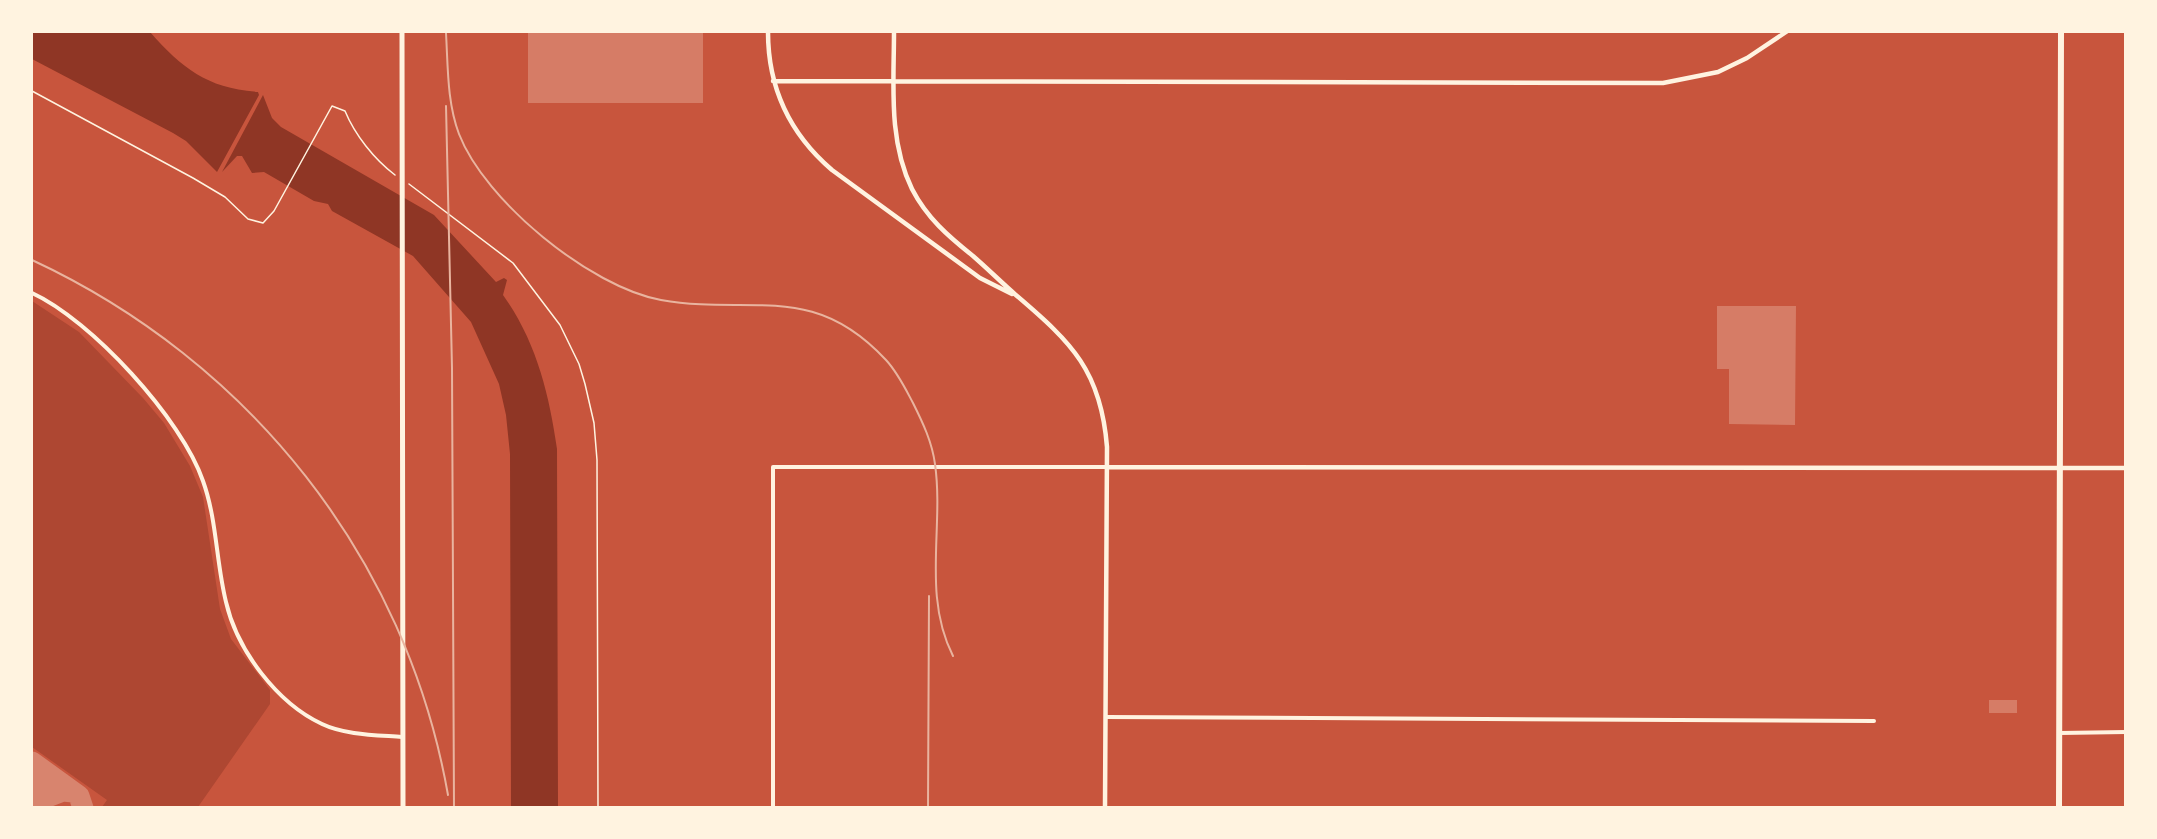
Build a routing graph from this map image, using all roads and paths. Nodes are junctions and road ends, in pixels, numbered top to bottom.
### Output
1 (402, 32) edge
2 (768, 32) edge
3 (894, 32) edge
4 (1786, 32) edge
5 (2061, 32) edge
6 (773, 81) junction
7 (894, 81) junction
8 (32, 91) edge
9 (398, 177) dead end
10 (404, 181) dead end
11 (32, 293) edge
12 (1017, 297) junction
13 (1107, 467) junction
14 (2059, 468) junction
15 (2126, 468) edge
16 (1106, 717) junction
17 (1874, 721) dead end
18 (2126, 732) edge
19 (2059, 733) junction
20 (402, 737) junction
21 (403, 807) edge
22 (598, 807) edge
23 (773, 807) edge
24 (1105, 807) edge
25 (2059, 807) edge

1 - 20 main road
2 - 6 street
3 - 7 street
4 - 7 street
5 - 14 main road
6 - 7 street
6 - 12 street
7 - 12 street
8 - 9 path
10 - 22 path
11 - 20 street
12 - 13 street
13 - 14 street
13 - 16 street
13 - 23 street
14 - 15 street
14 - 19 main road
16 - 17 street
16 - 24 street
18 - 19 street
19 - 25 main road
20 - 21 main road

